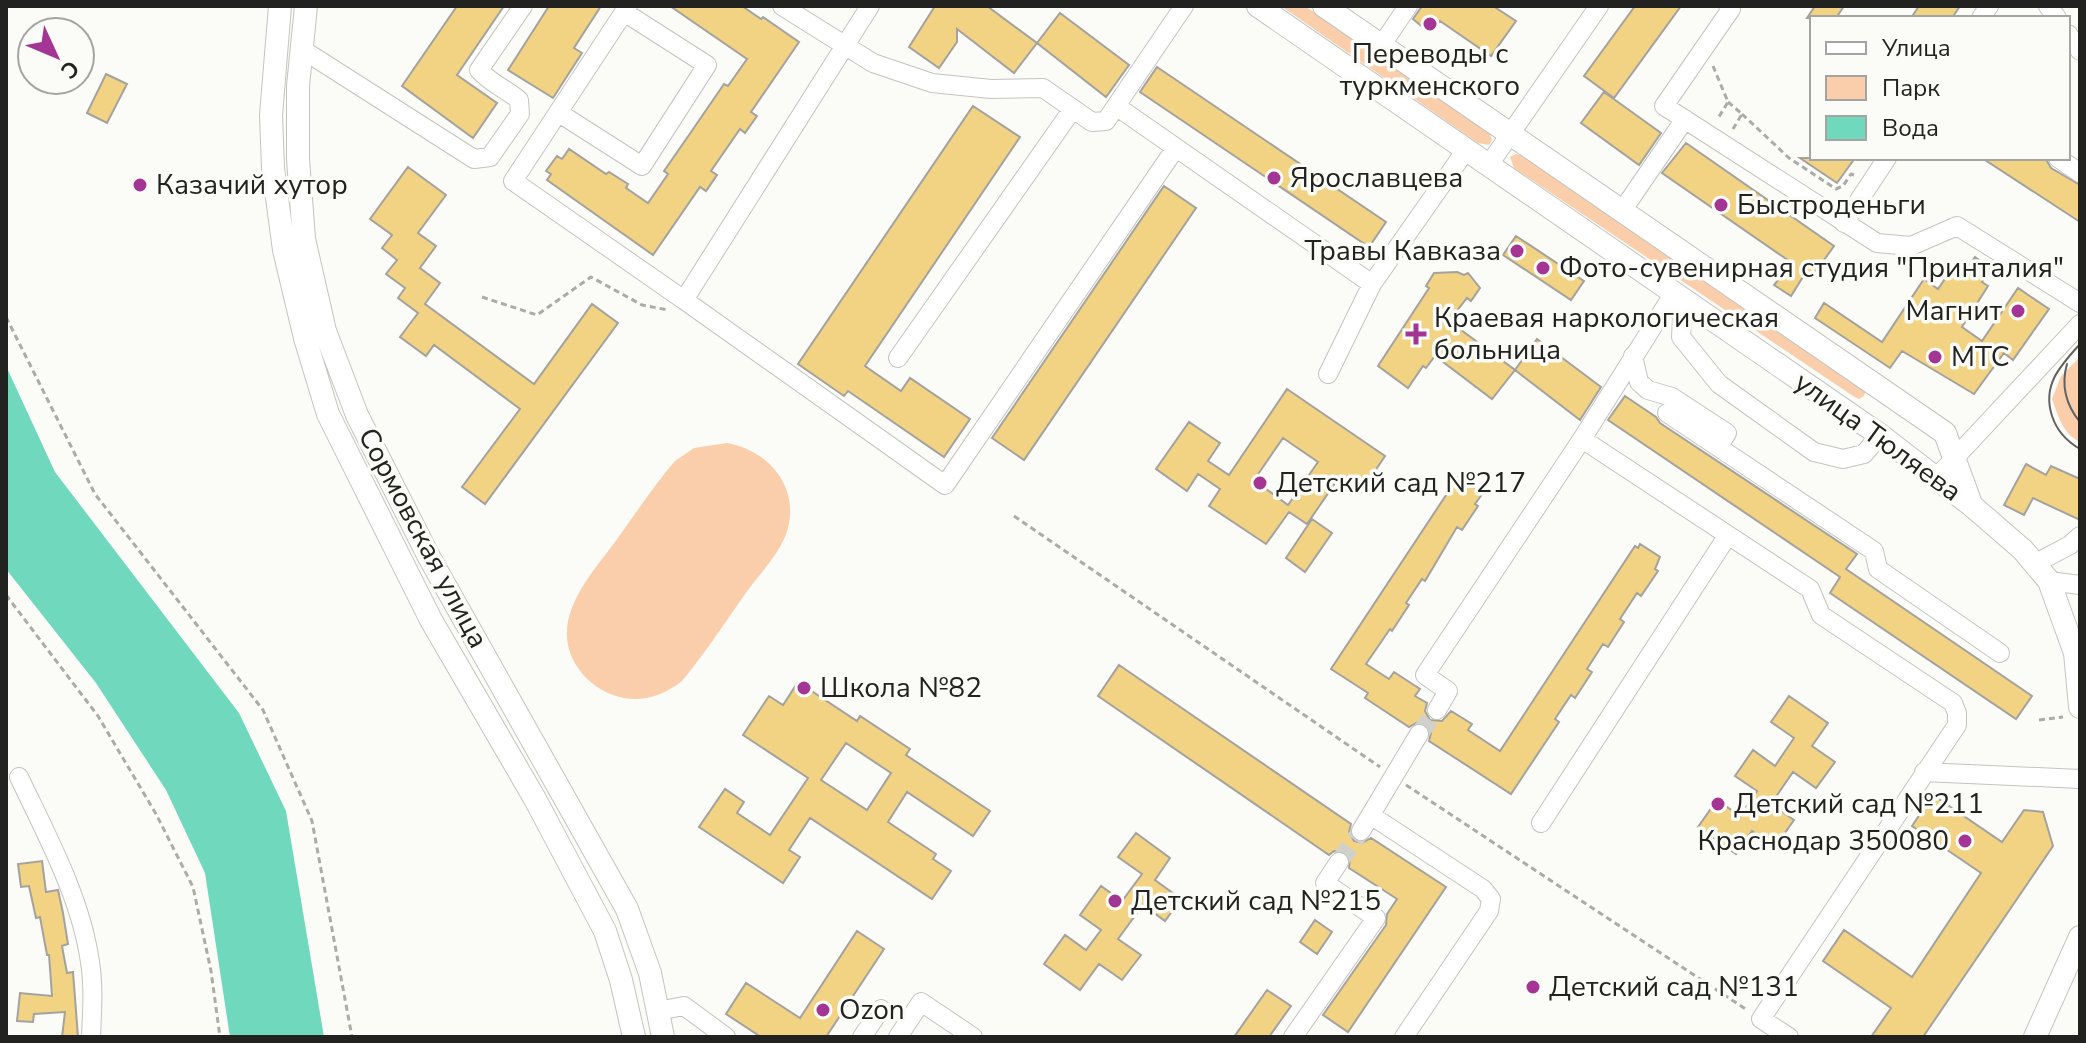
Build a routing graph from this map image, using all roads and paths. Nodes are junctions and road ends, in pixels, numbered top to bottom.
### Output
1 (280, 6) edge
2 (306, 6) edge
3 (523, 6) edge
4 (782, 6) edge
5 (870, 6) edge
6 (1184, 6) edge
7 (1258, 6) edge
8 (1324, 6) edge
9 (1408, 6) edge
10 (1599, 6) edge
11 (1728, 6) edge
12 (626, 9) edge
13 (845, 46) junction
14 (1381, 46) junction
15 (1705, 47) junction
16 (300, 48) junction
17 (1728, 102) junction
18 (1116, 106) junction
19 (1072, 110) junction
20 (559, 113) junction
21 (1742, 114) junction
22 (1685, 119) junction
23 (1510, 134) junction
24 (1716, 139) junction
25 (1175, 149) junction
26 (1466, 150) junction
27 (1886, 160) edge
28 (2061, 160) edge
29 (1488, 166) junction
30 (2080, 173) edge
31 (1870, 183) junction
32 (1622, 211) junction
33 (1844, 223) junction
34 (1372, 284) junction
35 (1678, 296) junction
36 (482, 297) dead end
37 (2080, 303) edge
38 (676, 305) junction
39 (6, 317) edge
40 (2080, 324) edge
41 (1633, 356) junction
42 (898, 358) dead end
43 (1328, 374) dead end
44 (351, 398) junction
45 (1903, 403) junction
46 (326, 407) junction
47 (1667, 413) dead end
48 (1880, 435) junction
49 (1582, 439) junction
50 (1718, 447) junction
51 (1954, 459) junction
52 (1936, 478) junction
53 (1971, 505) junction
54 (1728, 535) junction
55 (2080, 536) edge
56 (2034, 564) junction
57 (2049, 581) junction
58 (2080, 585) edge
59 (6, 595) edge
60 (2000, 653) dead end
61 (2077, 654) edge
62 (1437, 710) tunnel mouth
63 (2073, 712) edge
64 (2039, 720) dead end
65 (1419, 734) tunnel mouth
66 (1924, 772) junction
67 (19, 777) dead end
68 (2080, 779) edge
69 (1541, 823) dead end
70 (1339, 862) tunnel mouth
71 (2080, 937) edge
72 (881, 1009) dead end
73 (657, 1011) junction
74 (91, 1037) edge
75 (220, 1037) edge
76 (352, 1037) edge
77 (634, 1037) edge
78 (663, 1037) edge
79 (726, 1037) edge
80 (862, 1037) edge
81 (898, 1037) edge
82 (973, 1037) edge
83 (1293, 1037) edge
84 (1404, 1037) edge
85 (1789, 1037) edge
86 (2035, 1037) edge

1 - 46 main road, Сормовская улица
2 - 16 main road, Сормовская улица
3 - 16 street
4 - 13 street
5 - 13 street
6 - 18 street
7 - 26 main road, улица Тюляева
8 - 14 main road, улица Тюляева
9 - 14 street
10 - 23 street
11 - 15 street
12 - 20 street
12 - 20 street
13 - 19 street
13 - 38 street
14 - 23 main road, улица Тюляева
15 - 17 path
15 - 22 street
16 - 44 main road, Сормовская улица
17 - 21 path
17 - 24 path
18 - 19 street
18 - 25 street
19 - 42 street
20 - 38 street
21 - 24 path
21 - 31 path
22 - 24 street
22 - 32 street
23 - 29 street
23 - 32 main road, улица Тюляева
24 - 33 street
25 - 34 street
25 - 38 street
26 - 29 main road, улица Тюляева
26 - 34 street
27 - 31 street
28 - 30 street
29 - 35 main road, улица Тюляева
31 - 33 street
32 - 45 main road, улица Тюляева
33 - 37 street
34 - 43 street
35 - 41 street
35 - 48 main road, улица Тюляева
35 - 48 street
36 - 38 path
39 - 76 path
40 - 51 street
41 - 49 street
41 - 50 street
44 - 46 main road
44 - 73 main road, Сормовская улица
45 - 48 main road
45 - 51 main road, улица Тюляева
46 - 77 main road, Сормовская улица
47 - 50 street
48 - 52 main road, улица Тюляева
49 - 54 street
49 - 62 street
50 - 60 street
51 - 52 street
51 - 53 main road, улица Тюляева
52 - 53 main road, улица Тюляева
53 - 56 main road
54 - 66 street
54 - 69 street
55 - 56 street
56 - 57 main road
57 - 58 street
57 - 61 main road
59 - 75 path
61 - 63 main road
63 - 64 path
65 - 84 street
66 - 68 street
66 - 85 street
67 - 74 street
70 - 83 street
71 - 86 main road
72 - 80 street
73 - 78 main road, Сормовская улица
73 - 79 street
81 - 82 street

